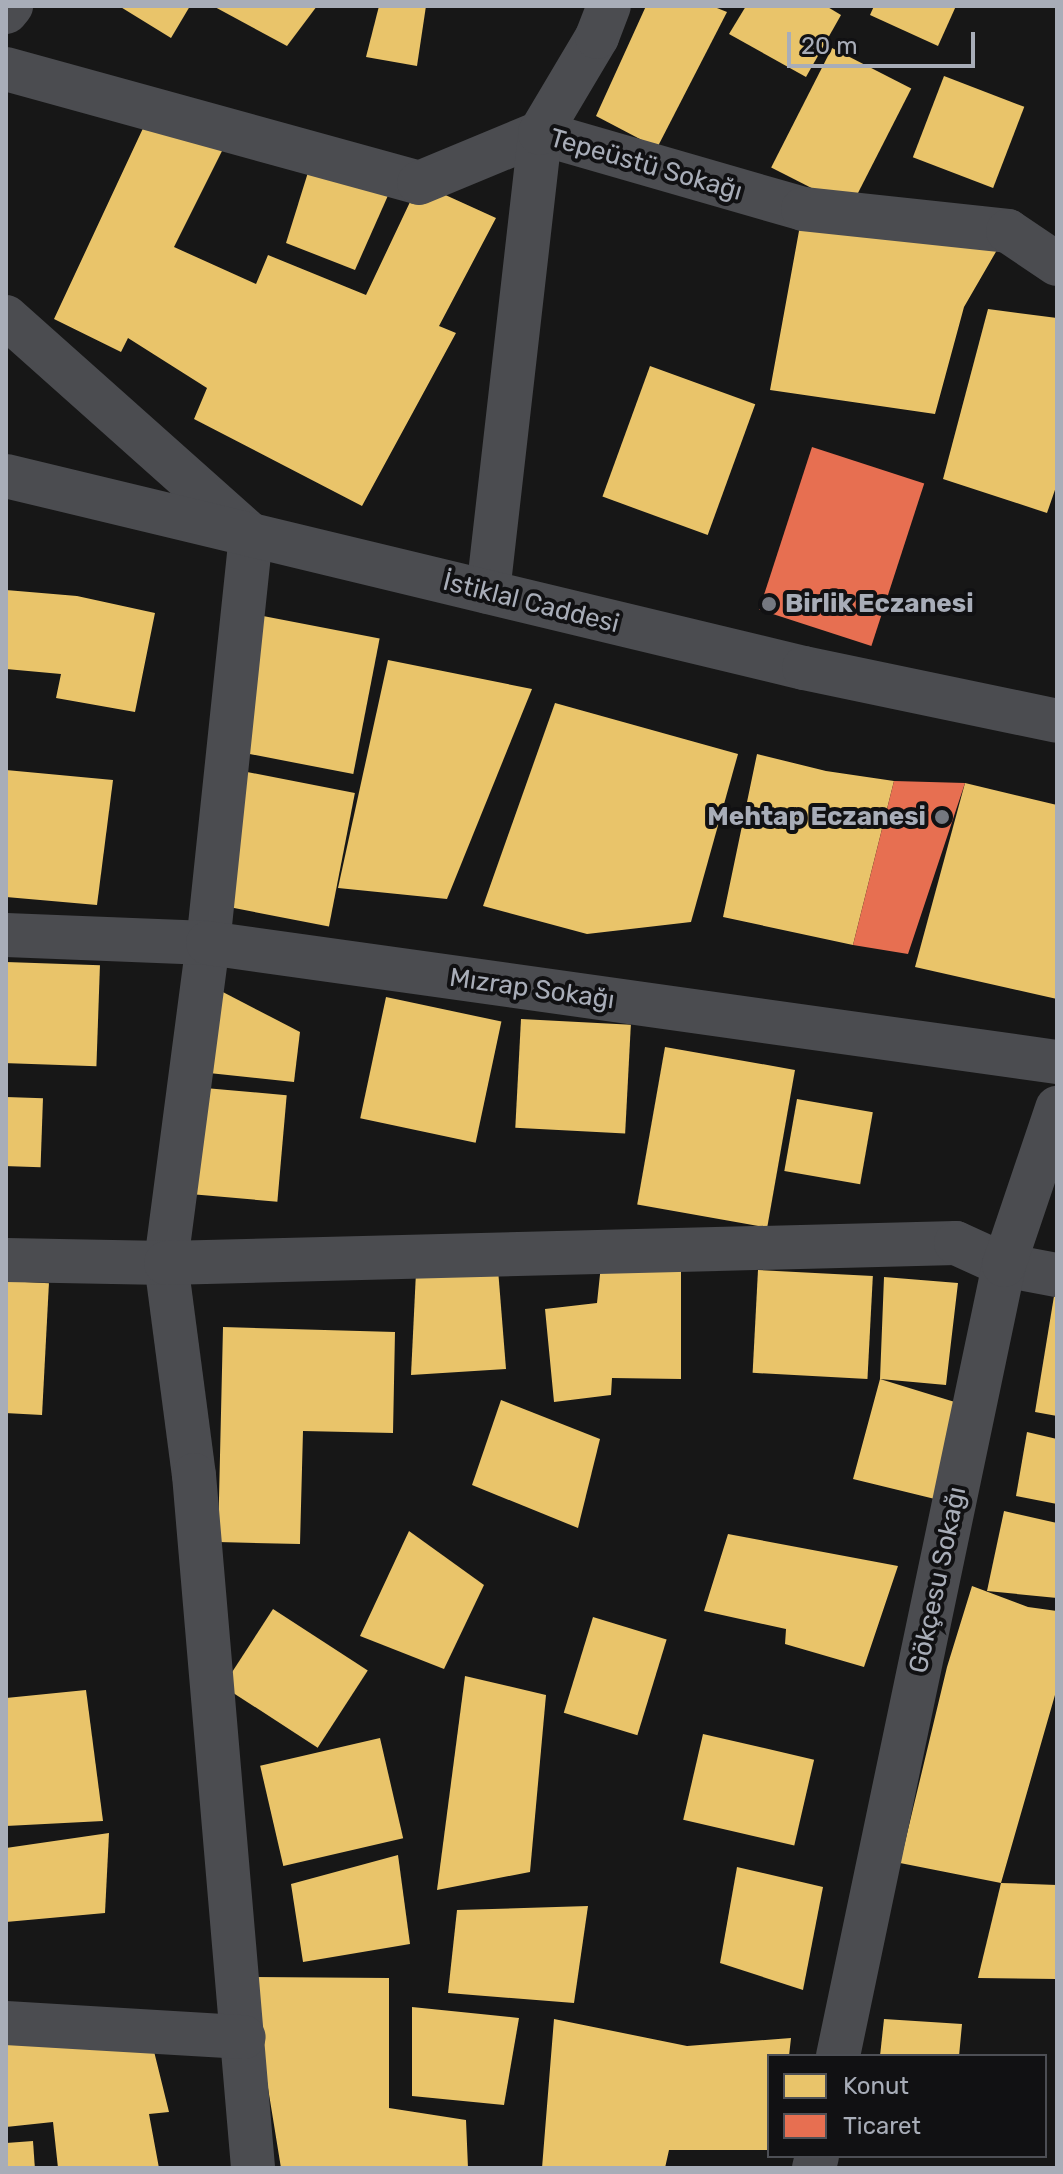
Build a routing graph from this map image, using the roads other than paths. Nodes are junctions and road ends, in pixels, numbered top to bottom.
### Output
1 (11, 6) edge
2 (609, 6) edge
3 (6, 12) edge
4 (6, 69) edge
5 (540, 133) junction
6 (1057, 264) edge
7 (6, 317) edge
8 (6, 476) edge
9 (251, 535) junction
10 (488, 592) junction
11 (1057, 721) edge
12 (6, 935) edge
13 (208, 943) junction
14 (1057, 1062) edge
15 (1057, 1108) edge
16 (6, 1260) edge
17 (166, 1263) junction
18 (1004, 1265) junction
19 (1057, 1275) edge
20 (6, 2023) edge
21 (244, 2037) junction
22 (838, 2054) edge
23 (253, 2168) edge

1 - 3 street
2 - 5 street
4 - 5 street, Tepeüstü Sokağı
5 - 6 street, Tepeüstü Sokağı
5 - 10 street
7 - 9 street
8 - 9 street, İstiklal Caddesi
9 - 10 street, İstiklal Caddesi
9 - 13 street
10 - 11 street, İstiklal Caddesi
12 - 13 street, Mızrap Sokağı
13 - 14 street, Mızrap Sokağı
13 - 17 street
15 - 18 street, Gökçesu Sokağı
16 - 17 street
17 - 18 street
17 - 21 street
18 - 19 street
18 - 22 street, Gökçesu Sokağı
20 - 21 street
21 - 23 street

